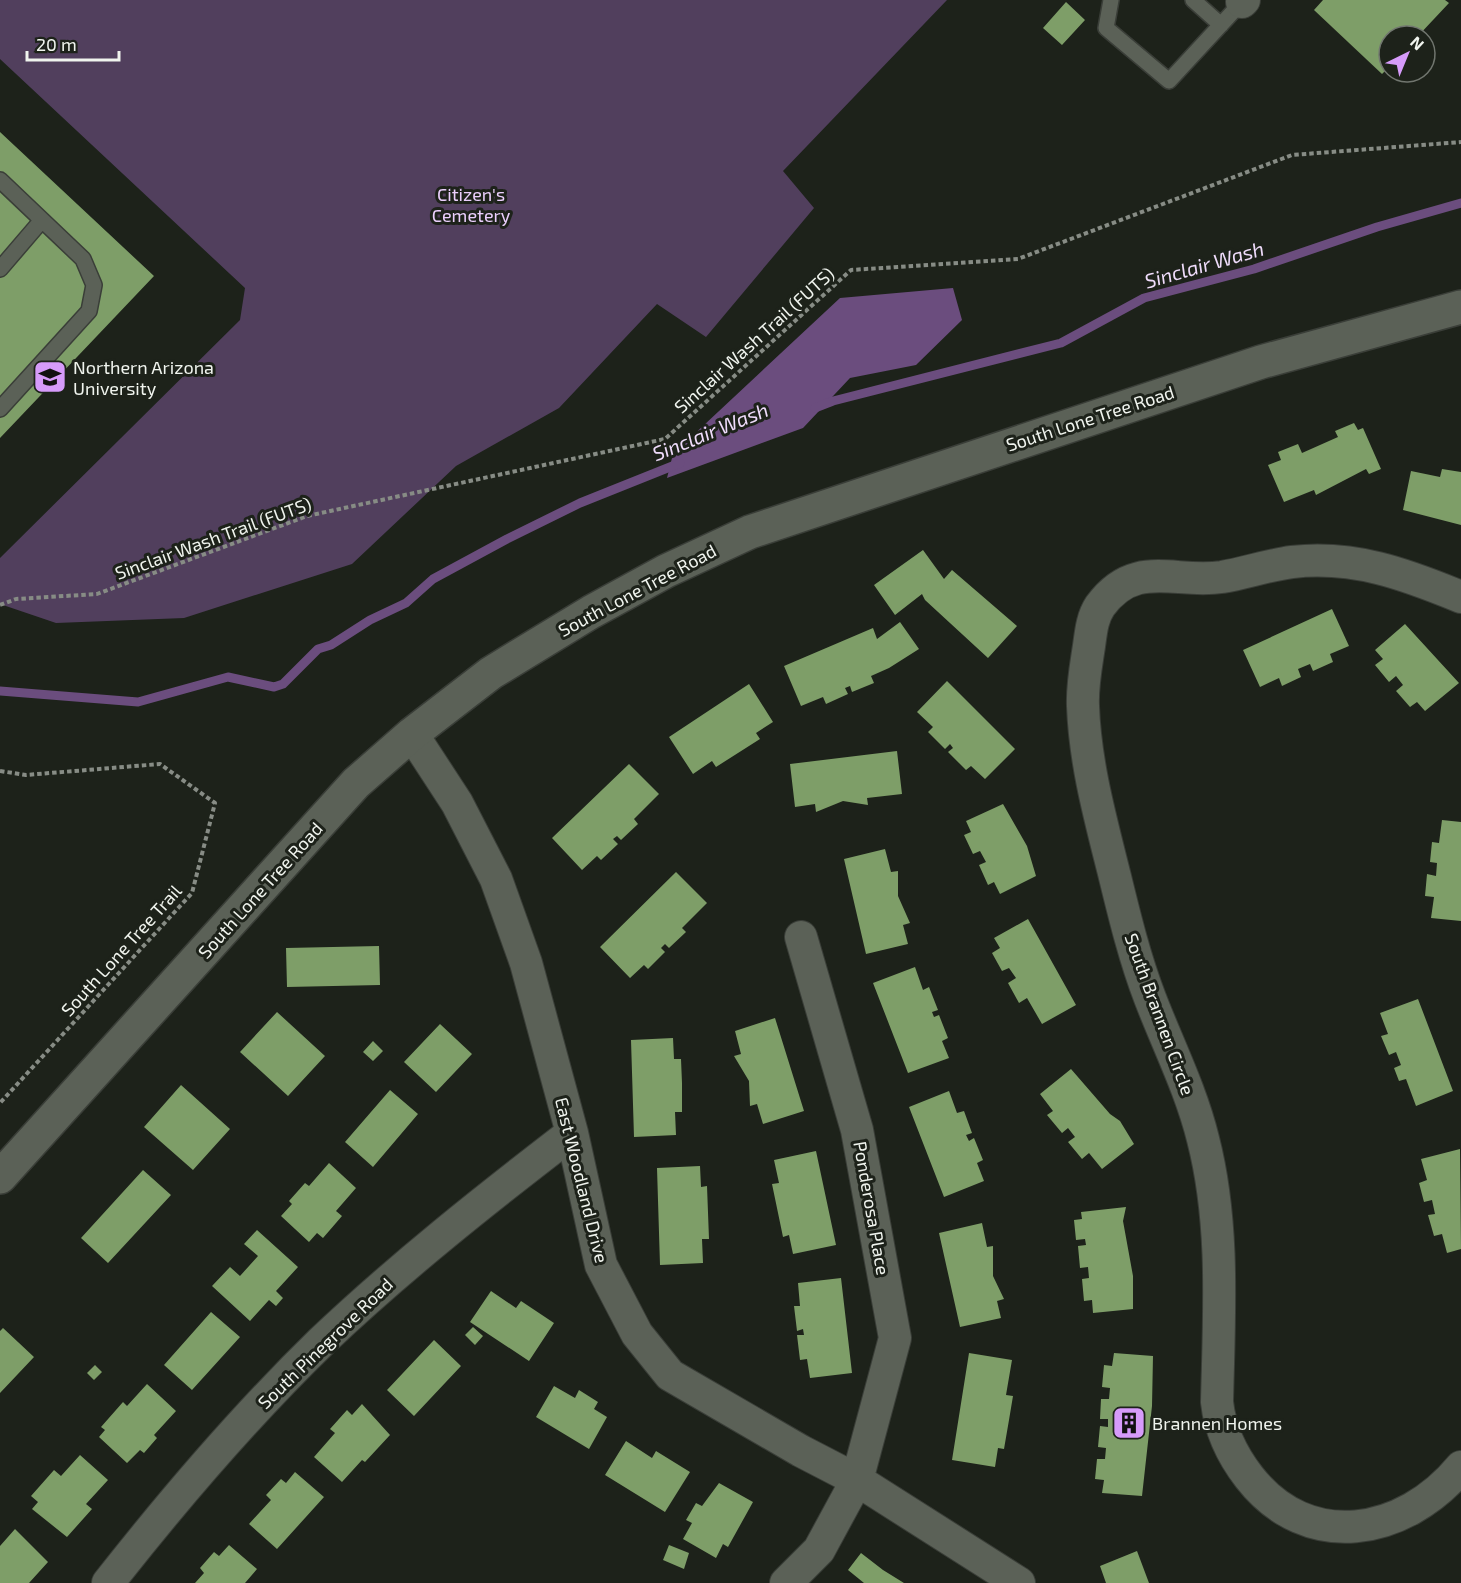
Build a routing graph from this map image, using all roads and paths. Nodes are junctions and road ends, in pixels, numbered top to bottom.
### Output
1 (1111, 0) edge
2 (1193, 0) edge
3 (1243, 1) edge
4 (1221, 25) junction
5 (1461, 142) edge
6 (0, 180) edge
7 (42, 220) junction
8 (0, 269) edge
9 (1461, 307) edge
10 (0, 409) edge
11 (1461, 597) edge
12 (0, 605) edge
13 (412, 734) junction
14 (0, 771) edge
15 (801, 937) dead end
16 (0, 1103) edge
17 (572, 1133) junction
18 (0, 1177) edge
19 (1461, 1467) edge
20 (857, 1480) junction
21 (108, 1583) edge
22 (786, 1583) edge
23 (1019, 1583) edge

1 - 4 lane
2 - 4 lane
3 - 4 lane
5 - 12 path, Sinclair Wash Trail (FUTS)
6 - 7 lane
7 - 8 lane
7 - 10 lane
9 - 13 main road, South Lone Tree Road
11 - 19 street, South Brannen Circle
13 - 17 street, East Woodland Drive
13 - 18 main road, South Lone Tree Road
14 - 16 path, South Lone Tree Trail
15 - 20 street, Ponderosa Place
17 - 20 street, East Woodland Drive
17 - 21 street, South Pinegrove Road
20 - 22 street, Ponderosa Place
20 - 23 street, East Woodland Drive

